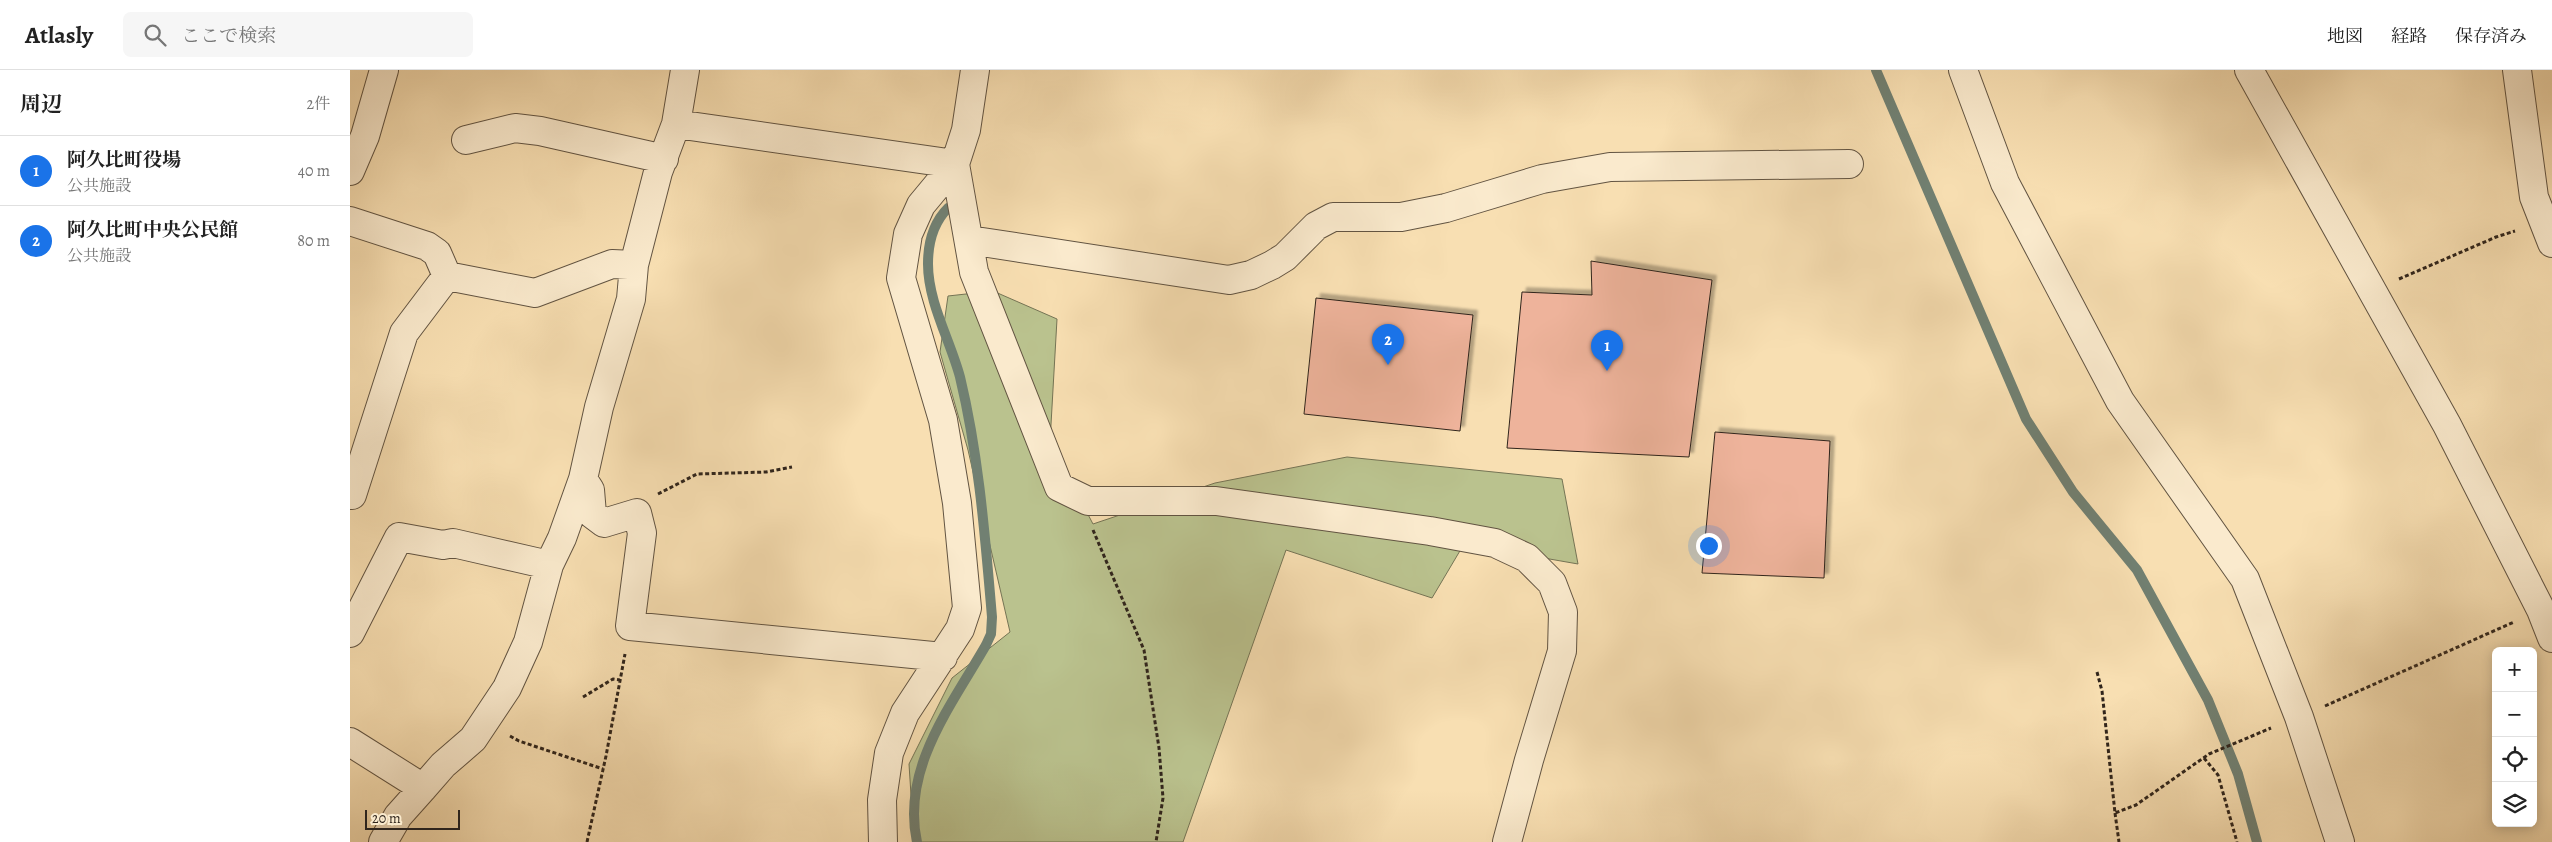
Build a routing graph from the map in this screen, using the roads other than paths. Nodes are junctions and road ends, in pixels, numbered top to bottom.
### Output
1 (384, 70) edge
2 (685, 70) edge
3 (975, 70) edge
4 (1963, 70) edge
5 (2249, 70) edge
6 (2517, 70) edge
7 (676, 124) junction
8 (466, 140) dead end
9 (664, 159) junction
10 (955, 164) junction
11 (1849, 164) dead end
12 (350, 171) edge
13 (350, 221) edge
14 (2548, 233) edge
15 (968, 240) junction
16 (634, 264) junction
17 (447, 276) junction
18 (582, 479) junction
19 (352, 495) dead end
20 (549, 565) junction
21 (2546, 608) edge
22 (350, 633) edge
23 (2552, 638) edge
24 (944, 657) junction
25 (350, 742) edge
26 (422, 788) junction
27 (383, 842) edge
28 (883, 842) edge
29 (1507, 842) edge
30 (2340, 842) edge

1 - 12 street
2 - 7 street
3 - 10 street
4 - 30 street
5 - 21 street
6 - 14 street
7 - 9 street
7 - 10 street
8 - 9 street
9 - 16 street
10 - 15 street
10 - 24 street
11 - 15 street
13 - 17 street
15 - 29 street
16 - 17 street
16 - 18 street
17 - 19 street
18 - 20 street
18 - 24 street
20 - 22 street
20 - 26 street
21 - 23 street
24 - 28 street
25 - 26 street
26 - 27 street

